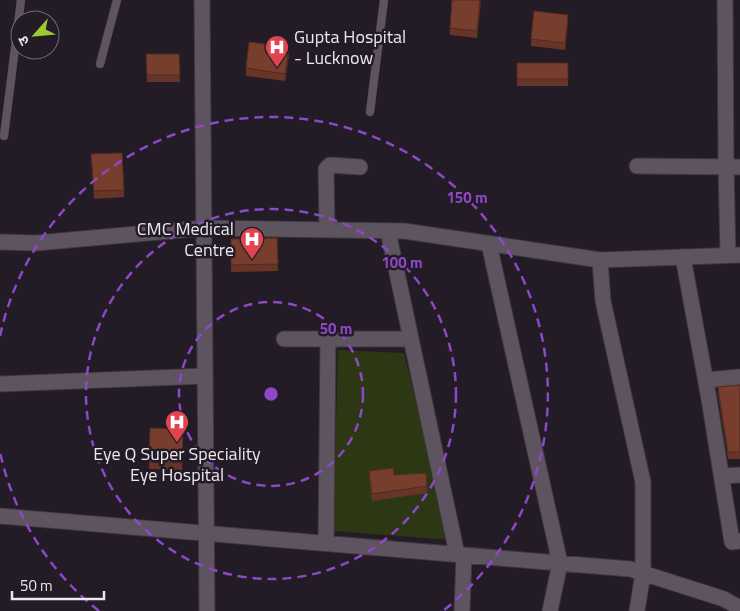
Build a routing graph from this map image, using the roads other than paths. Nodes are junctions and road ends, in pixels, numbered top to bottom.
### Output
1 (21, 0) edge
2 (117, 0) edge
3 (202, 0) edge
4 (384, 0) edge
5 (725, 0) edge
6 (100, 64) dead end
7 (733, 97) edge
8 (370, 112) dead end
9 (4, 136) dead end
10 (637, 166) dead end
11 (360, 167) dead end
12 (733, 167) edge
13 (204, 228) junction
14 (327, 230) junction
15 (388, 231) junction
16 (0, 242) edge
17 (489, 244) junction
18 (734, 255) edge
19 (683, 257) junction
20 (600, 260) junction
21 (284, 339) dead end
22 (328, 339) junction
23 (411, 339) junction
24 (205, 376) junction
25 (740, 377) edge
26 (706, 380) junction
27 (0, 384) edge
28 (740, 475) edge
29 (722, 476) junction
30 (0, 516) edge
31 (206, 533) junction
32 (740, 541) edge
33 (326, 543) junction
34 (460, 554) junction
35 (560, 563) junction
36 (643, 573) junction
37 (723, 605) edge
38 (740, 608) edge
39 (207, 611) edge
40 (462, 611) edge
41 (550, 611) edge
42 (637, 611) edge

1 - 9 lane
2 - 6 lane
3 - 13 street
4 - 8 lane
5 - 7 street
7 - 12 street
10 - 12 street
11 - 14 street
12 - 18 street
13 - 14 street
13 - 16 street
13 - 24 street
14 - 15 street
15 - 17 street
15 - 23 street
17 - 20 street
17 - 35 street
18 - 19 street
19 - 20 street
19 - 26 street
20 - 36 street
21 - 22 street
22 - 23 street
22 - 33 street
23 - 34 street
24 - 27 street
24 - 31 street
25 - 26 street
26 - 29 street
28 - 29 street
29 - 32 street
30 - 31 street
31 - 33 street
31 - 39 street
33 - 34 street
34 - 35 street
34 - 40 street
35 - 36 street
35 - 41 street
36 - 37 street
36 - 42 street
37 - 38 street

